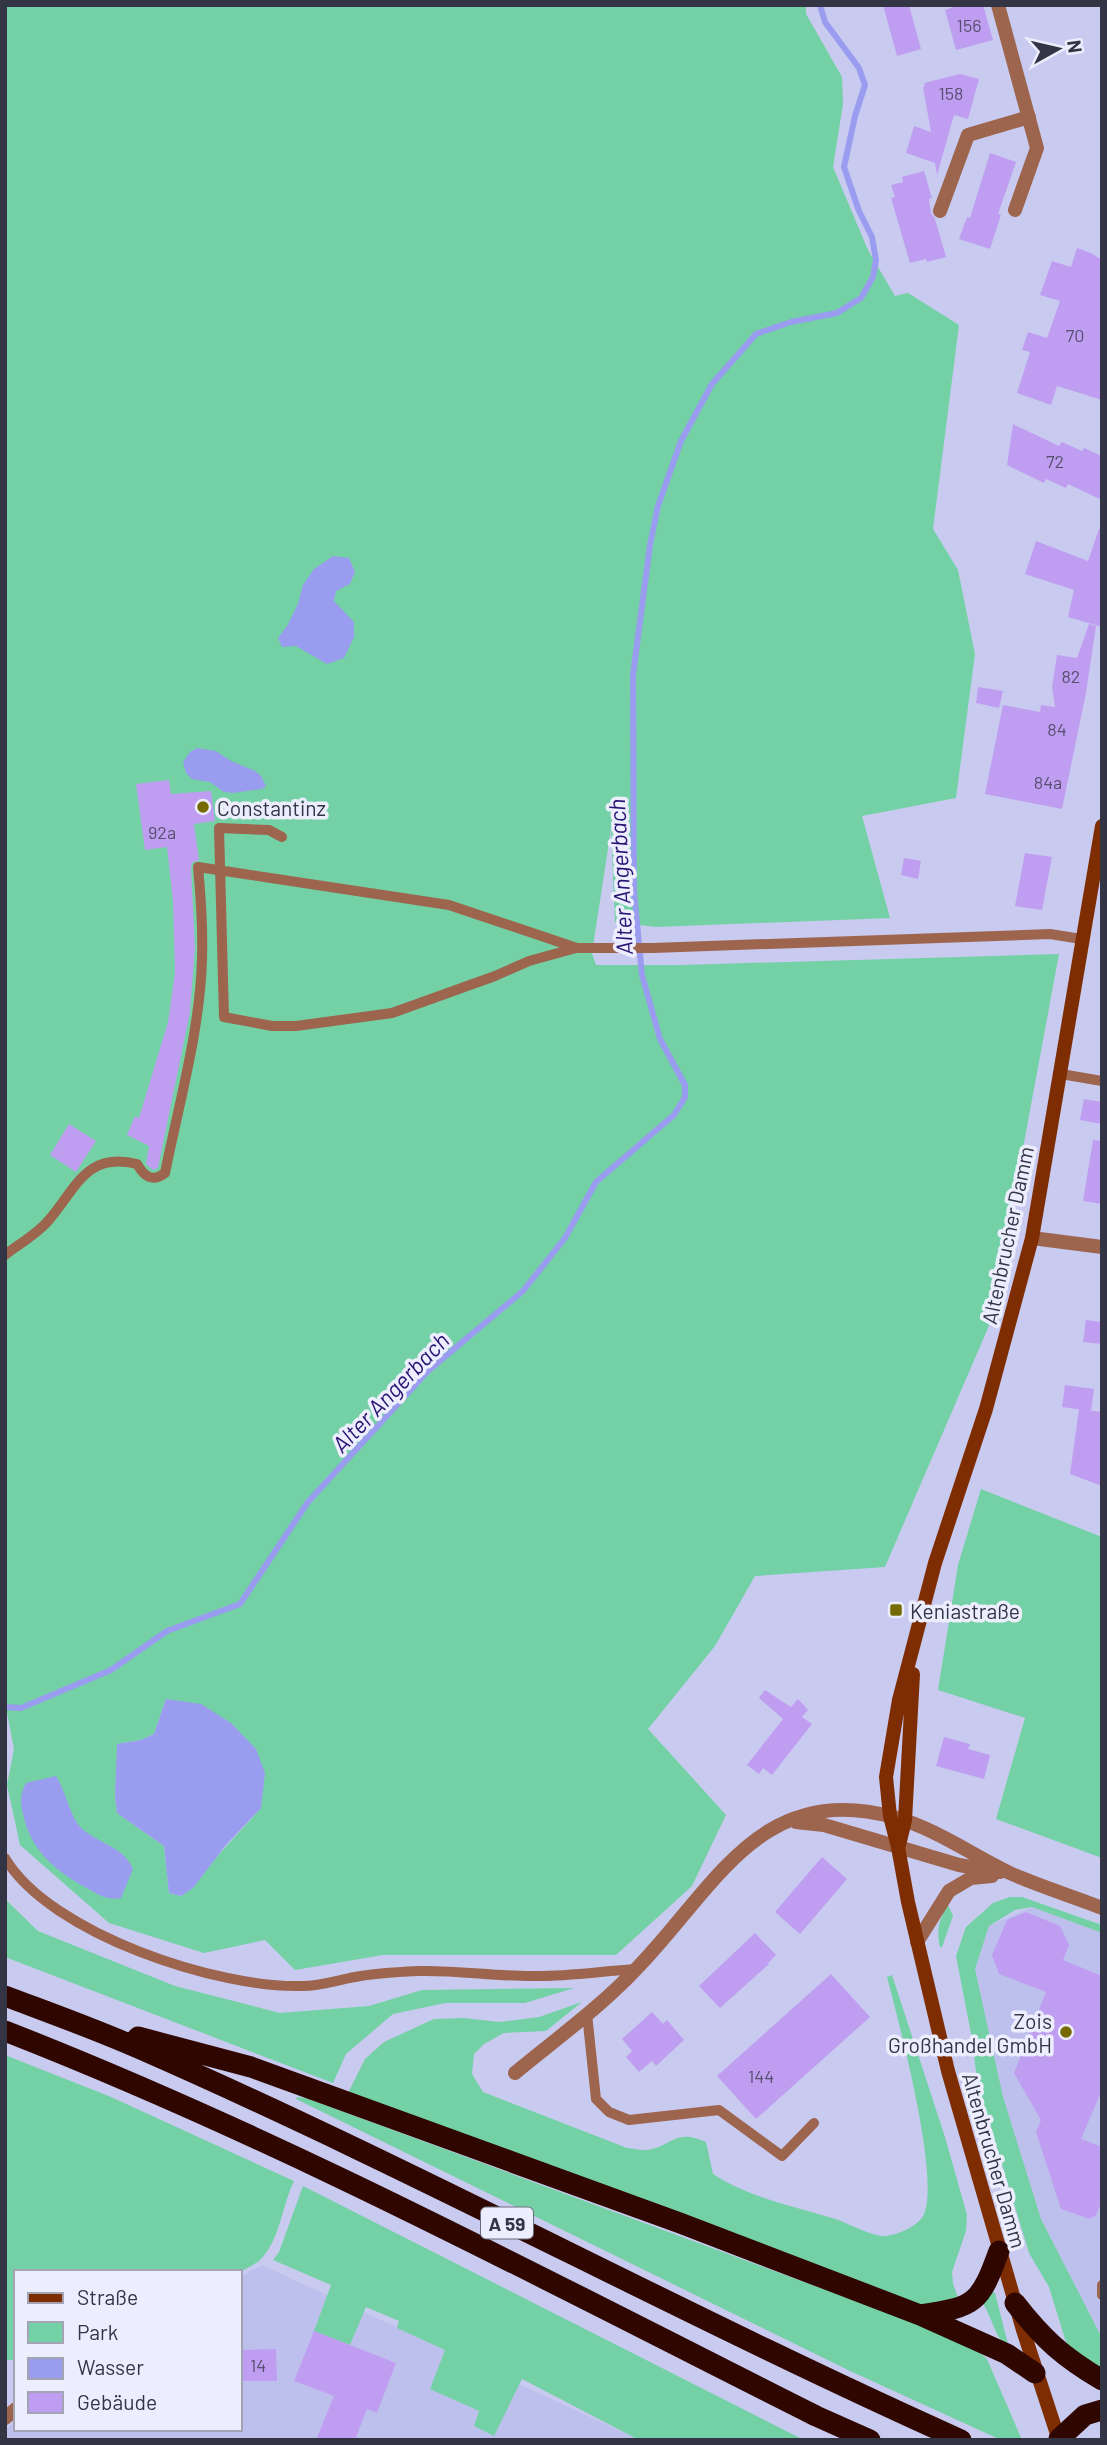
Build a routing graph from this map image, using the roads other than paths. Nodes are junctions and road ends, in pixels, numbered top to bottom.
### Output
1 (998, 5) edge
2 (1029, 117) junction
3 (1015, 210) dead end
4 (940, 211) dead end
5 (1102, 825) edge
6 (282, 837) dead end
7 (220, 869) junction
8 (1082, 939) junction
9 (576, 948) junction
10 (1061, 1074) junction
11 (1102, 1081) edge
12 (1032, 1238) junction
13 (1102, 1247) edge
14 (5, 1255) edge
15 (915, 1645) junction
16 (890, 1816) junction
17 (905, 1820) junction
18 (785, 1822) junction
19 (898, 1847) junction
20 (5, 1858) edge
21 (1012, 1874) junction
22 (1102, 1908) edge
23 (916, 1942) junction
24 (637, 1969) junction
25 (5, 1996) edge
26 (50, 2013) junction
27 (587, 2014) junction
28 (5, 2031) edge
29 (514, 2074) dead end
30 (814, 2123) dead end
31 (999, 2251) junction
32 (1102, 2285) edge
33 (1102, 2295) edge
34 (1015, 2304) junction
35 (920, 2315) junction
36 (1035, 2373) junction
37 (1102, 2380) edge
38 (1102, 2410) edge
39 (1059, 2439) edge
40 (870, 2440) edge
41 (961, 2440) edge

1 - 2 street
2 - 3 street
2 - 4 street
5 - 8 main road, Altenbrucher Damm
6 - 7 lane
7 - 9 lane
7 - 9 lane
7 - 14 lane
8 - 9 lane
8 - 10 main road, Altenbrucher Damm
10 - 11 lane
10 - 12 main road, Altenbrucher Damm
12 - 13 street
12 - 15 main road, Altenbrucher Damm
15 - 16 main road, Altenbrucher Damm
15 - 17 main road, Altenbrucher Damm
16 - 17 street
16 - 18 street
16 - 19 main road, Altenbrucher Damm
17 - 19 main road, Altenbrucher Damm
17 - 21 street
18 - 19 street
18 - 24 street
19 - 21 street
19 - 23 main road, Altenbrucher Damm
20 - 24 lane
21 - 22 street
21 - 23 street
23 - 31 main road, Altenbrucher Damm
24 - 27 street
25 - 26 highway, A 59
26 - 35 highway
26 - 41 highway, A 59
27 - 29 street
27 - 30 lane
28 - 40 highway, A 59
31 - 34 main road, Altenbrucher Damm
31 - 35 highway
32 - 33 lane
34 - 36 main road, Altenbrucher Damm
34 - 37 highway
35 - 36 highway
36 - 39 main road, Altenbrucher Damm
38 - 39 highway

